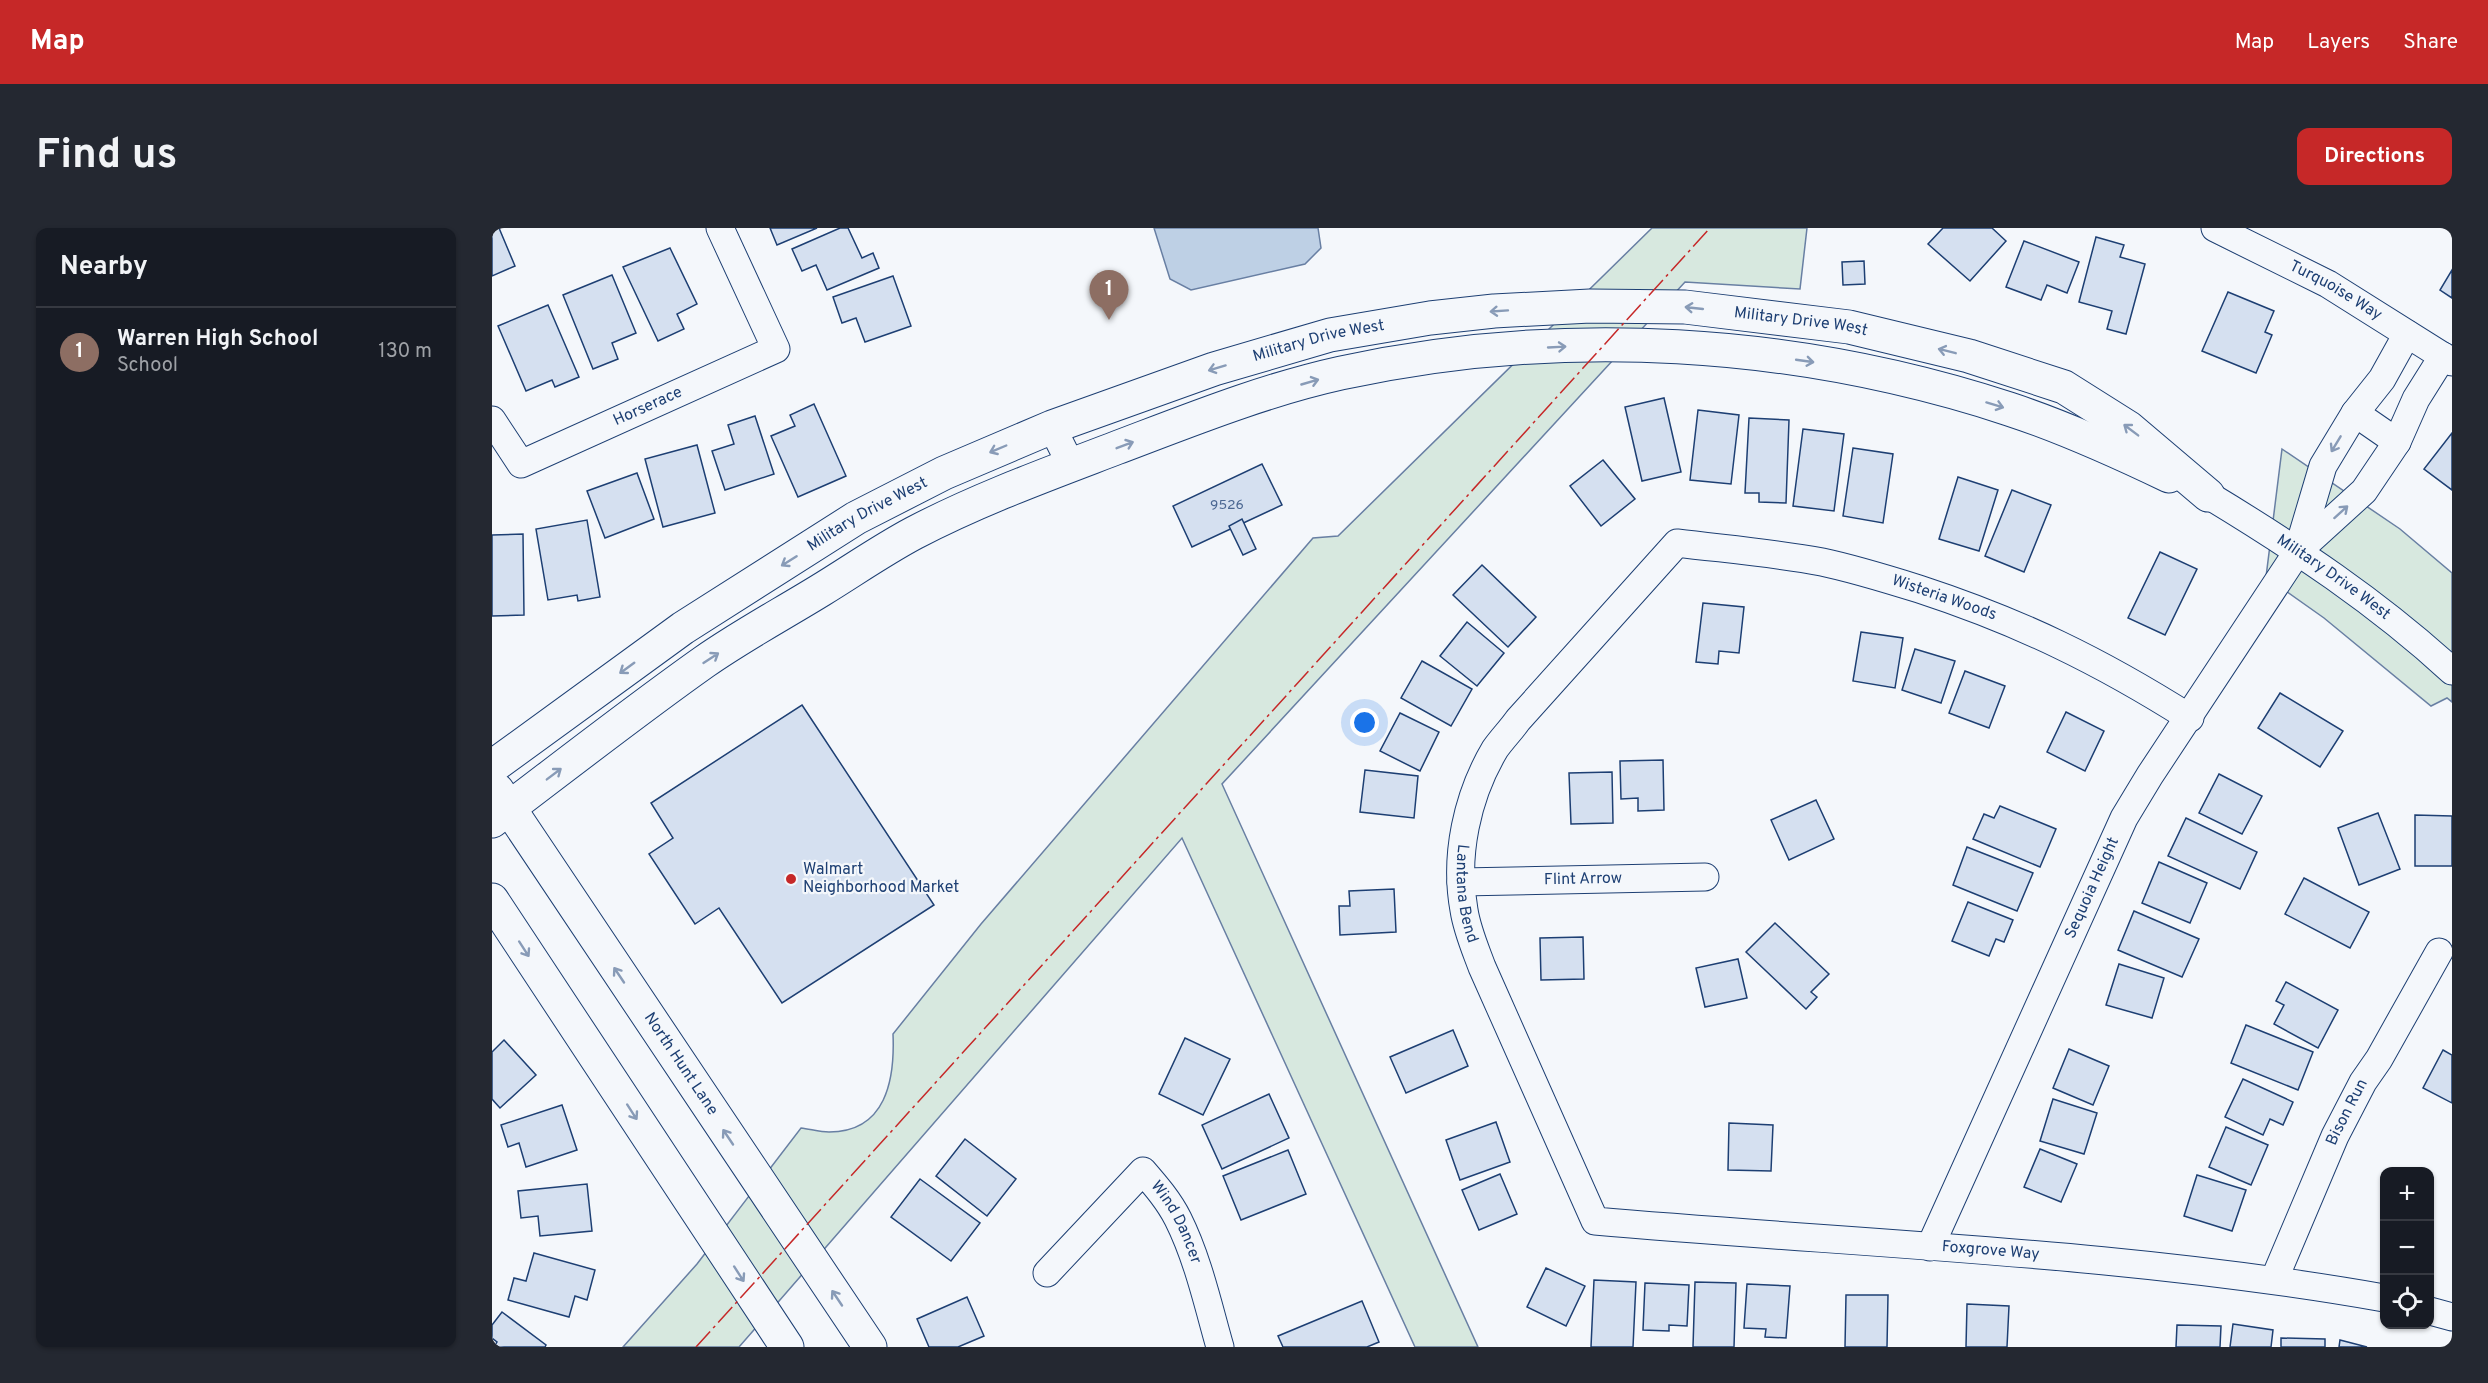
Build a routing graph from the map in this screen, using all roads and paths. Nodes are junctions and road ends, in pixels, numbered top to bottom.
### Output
1 (720, 228) edge
2 (2215, 228) edge
3 (2407, 334) junction
4 (2447, 359) edge
5 (2355, 414) junction
6 (492, 420) edge
7 (1052, 426) junction
8 (2397, 442) junction
9 (1071, 465) junction
10 (2208, 495) junction
11 (1677, 543) joint
12 (2298, 551) junction
13 (2452, 671) edge
14 (2190, 718) junction
15 (492, 767) edge
16 (497, 804) edge
17 (1706, 877) dead end
18 (1461, 882) junction
19 (492, 900) edge
20 (2439, 952) dead end
21 (1595, 1221) joint
22 (1930, 1246) junction
23 (1047, 1273) dead end
24 (2274, 1280) junction
25 (2380, 1297) edge
26 (2434, 1312) edge
27 (2452, 1317) edge
28 (787, 1347) edge
29 (870, 1347) edge
30 (1220, 1347) edge

1 - 6 street, Horserace
2 - 3 street, Turquoise Way
3 - 4 street, Turquoise Way
3 - 5 street, Sequoia Height
4 - 8 street, Sequoia Height
5 - 8 street
5 -> 12 street, Sequoia Height
7 - 9 street
10 -> 7 main road, Military Drive West
7 -> 15 main road, Military Drive West
12 -> 8 street, Sequoia Height
9 -> 10 main road, Military Drive West
16 -> 9 main road, Military Drive West
10 - 12 street, Military Drive West
11 - 14 street, Wisteria Woods
11 - 18 street, Lantana Bend
12 - 13 street, Military Drive West
12 - 14 street, Sequoia Height
14 - 22 street, Sequoia Height
29 -> 16 main road, North Hunt Lane
17 - 18 street, Flint Arrow
18 - 21 street, Lantana Bend
19 -> 28 main road
20 - 24 street, Bison Run
21 - 22 street, Foxgrove Way
22 - 24 street, Foxgrove Way
23 - 30 street, Wind Dancer
24 - 25 street, Foxgrove Way
26 - 27 street

